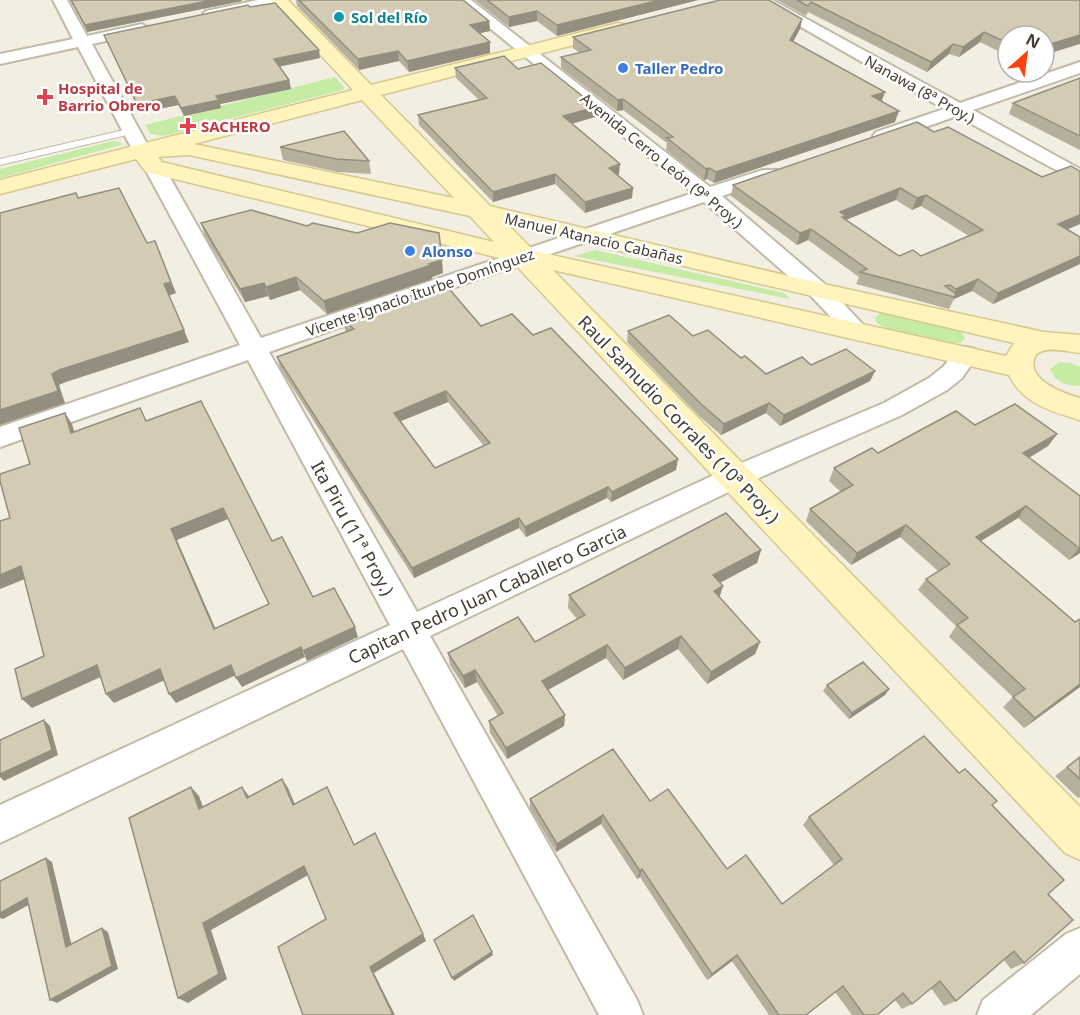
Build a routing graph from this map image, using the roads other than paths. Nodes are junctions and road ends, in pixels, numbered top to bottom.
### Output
1 (60, 0) edge
2 (278, 0) edge
3 (462, 0) edge
4 (761, 0) edge
5 (198, 17) edge
6 (638, 23) edge
7 (152, 27) edge
8 (84, 41) junction
9 (527, 51) junction
10 (0, 58) edge
11 (1080, 68) edge
12 (366, 93) junction
13 (958, 110) junction
14 (132, 130) junction
15 (860, 143) edge
16 (148, 159) junction
17 (0, 162) edge
18 (784, 169) edge
19 (1080, 177) edge
20 (0, 187) edge
21 (708, 195) junction
22 (480, 211) junction
23 (584, 235) junction
24 (523, 256) junction
25 (819, 291) junction
26 (855, 329) junction
27 (1065, 338) edge
28 (255, 349) junction
29 (966, 355) junction
30 (1018, 368) junction
31 (1080, 409) edge
32 (0, 437) edge
33 (735, 477) junction
34 (410, 630) junction
35 (0, 824) edge
36 (1080, 838) edge
37 (1080, 948) edge
38 (622, 1015) edge
39 (998, 1015) edge

1 - 8 street, Ita Piru (11ª Proy.)
2 - 5 street
2 - 12 street, Raul Samudio Corrales (10ª Proy.)
3 - 9 street, Avenida Cerro León (9ª Proy.)
4 - 13 street, Nanawa (8ª Proy.)
6 - 9 street
7 - 8 street
8 - 10 street
8 - 14 street, Ita Piru (11ª Proy.)
9 - 12 street
9 - 21 street, Avenida Cerro León (9ª Proy.)
11 - 13 street
12 - 16 street
12 - 22 street, Raul Samudio Corrales (10ª Proy.)
13 - 15 street
13 - 19 street, Nanawa (8ª Proy.)
14 - 16 street, Ita Piru (11ª Proy.)
14 - 17 lane
16 - 20 street
16 - 22 street, Manuel Atanacio Cabañas
16 - 24 street, Manuel Atanacio Cabañas
16 - 28 street, Ita Piru (11ª Proy.)
18 - 21 street, Vicente Ignacio Iturbe Domínguez
21 - 23 street, Vicente Ignacio Iturbe Domínguez
21 - 25 street, Avenida Cerro León (9ª Proy.)
22 - 23 street, Manuel Atanacio Cabañas
22 - 24 street, Raul Samudio Corrales (10ª Proy.)
23 - 24 street, Vicente Ignacio Iturbe Domínguez
23 - 25 street, Manuel Atanacio Cabañas
24 - 26 street, Manuel Atanacio Cabañas
24 - 28 street, Vicente Ignacio Iturbe Domínguez
24 - 33 street, Raul Samudio Corrales (10ª Proy.)
25 - 26 street, Avenida Cerro León (9ª Proy.)
25 - 27 street, Manuel Atanacio Cabañas
26 - 29 street, Manuel Atanacio Cabañas
27 - 30 street
28 - 32 street, Vicente Ignacio Iturbe Domínguez
28 - 34 street, Ita Piru (11ª Proy.)
29 - 30 street, Manuel Atanacio Cabañas
29 - 33 street, Capitan Pedro Juan Caballero Garcia
30 - 31 street
33 - 34 street, Capitan Pedro Juan Caballero Garcia
33 - 36 street, Raul Samudio Corrales (10ª Proy.)
34 - 35 street, Capitan Pedro Juan Caballero Garcia
34 - 38 street, Ita Piru (11ª Proy.)
37 - 39 street

